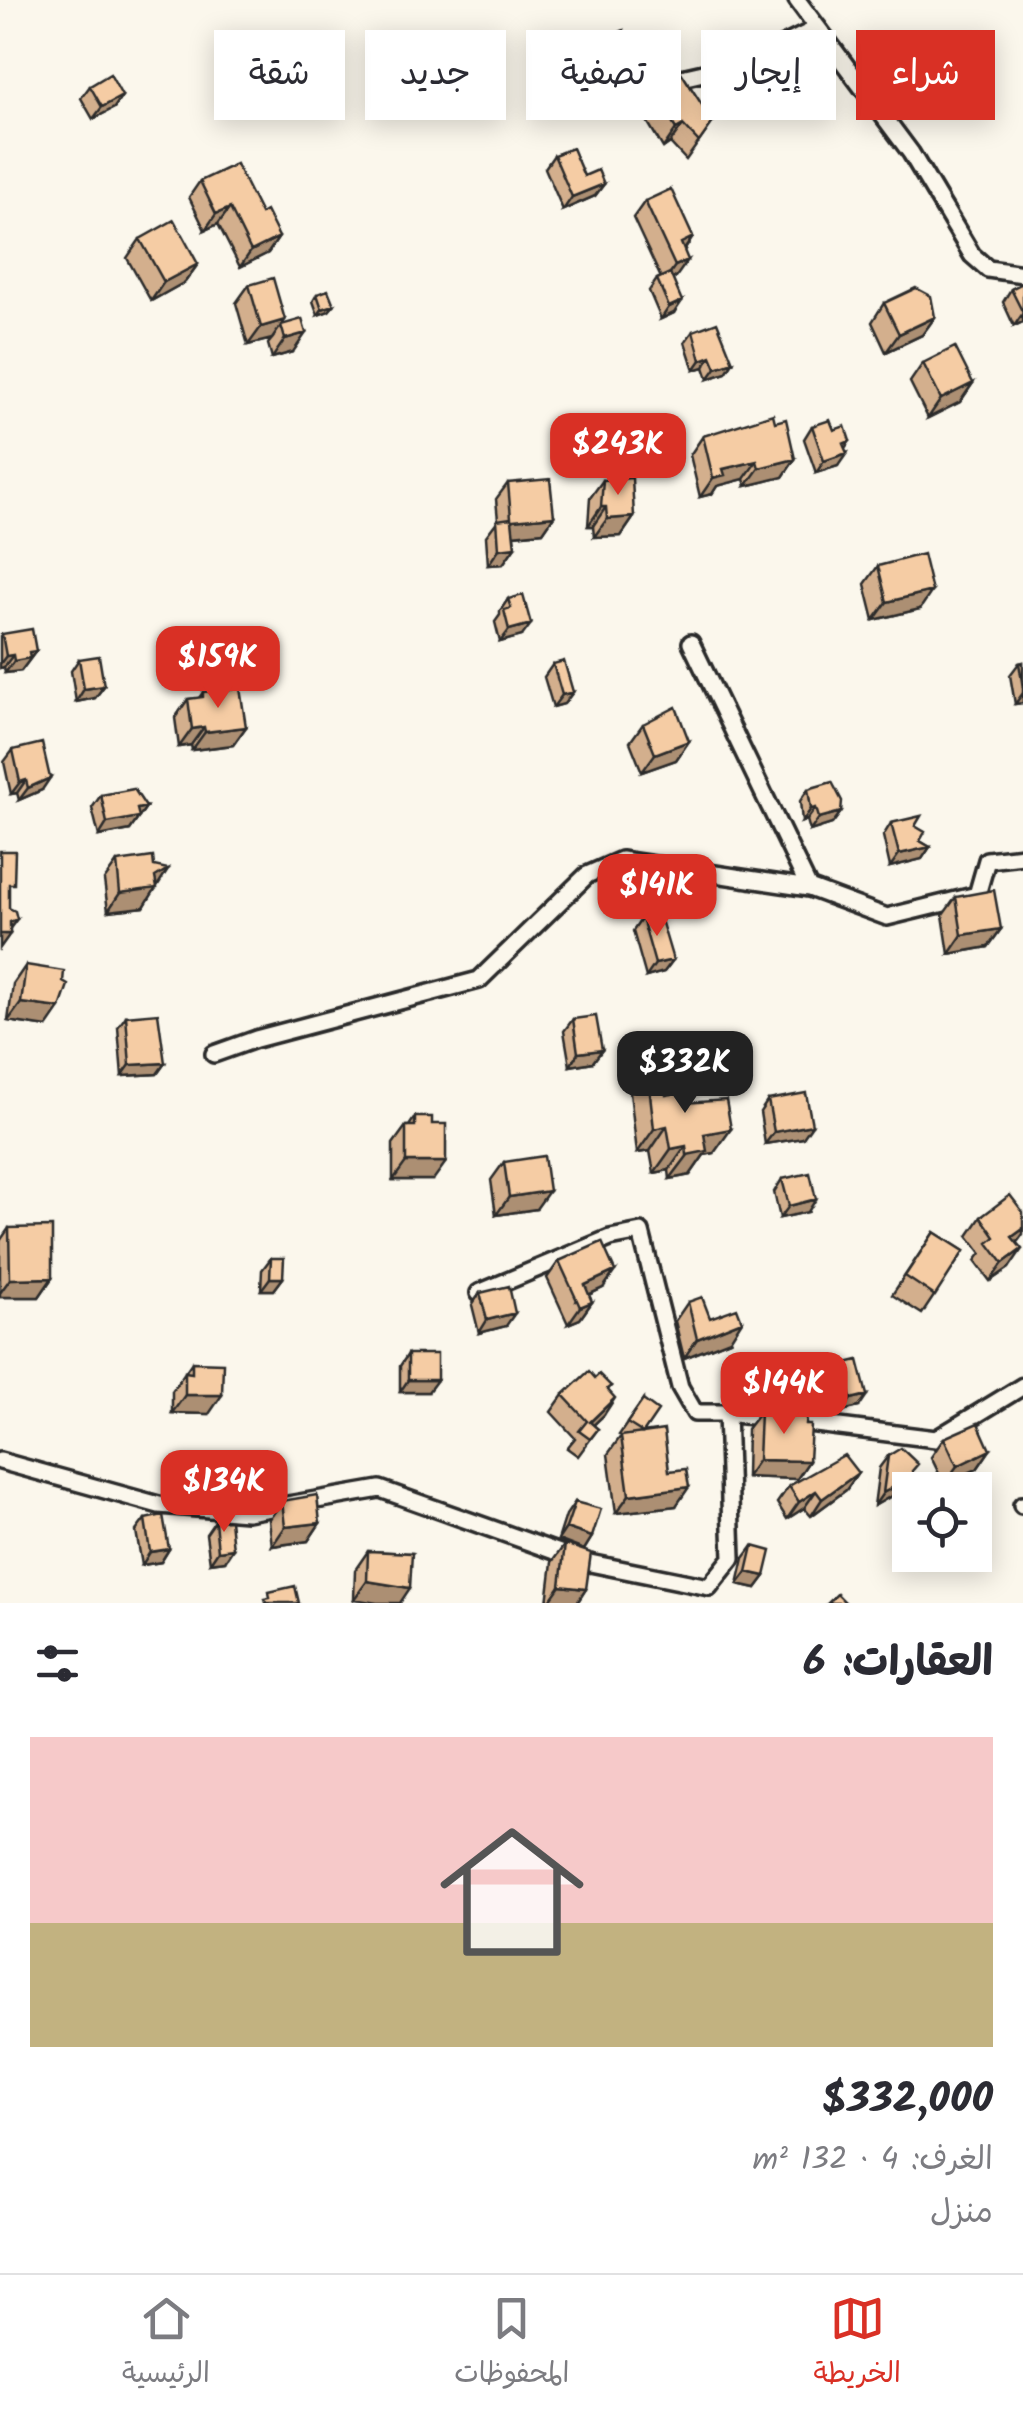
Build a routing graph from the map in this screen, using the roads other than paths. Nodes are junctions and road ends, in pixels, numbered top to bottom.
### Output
1 (797, 0) edge
2 (818, 28) junction
3 (681, 78) edge
4 (1023, 274) edge
5 (691, 643) dead end
6 (1023, 856) edge
7 (808, 888) junction
8 (214, 1054) dead end
9 (479, 1293) edge
10 (1023, 1386) edge
11 (727, 1412) junction
12 (0, 1461) edge

1 - 2 street
2 - 3 street
2 - 4 street
5 - 7 street
6 - 7 street
7 - 8 street
9 - 11 street
10 - 11 street
11 - 12 street

